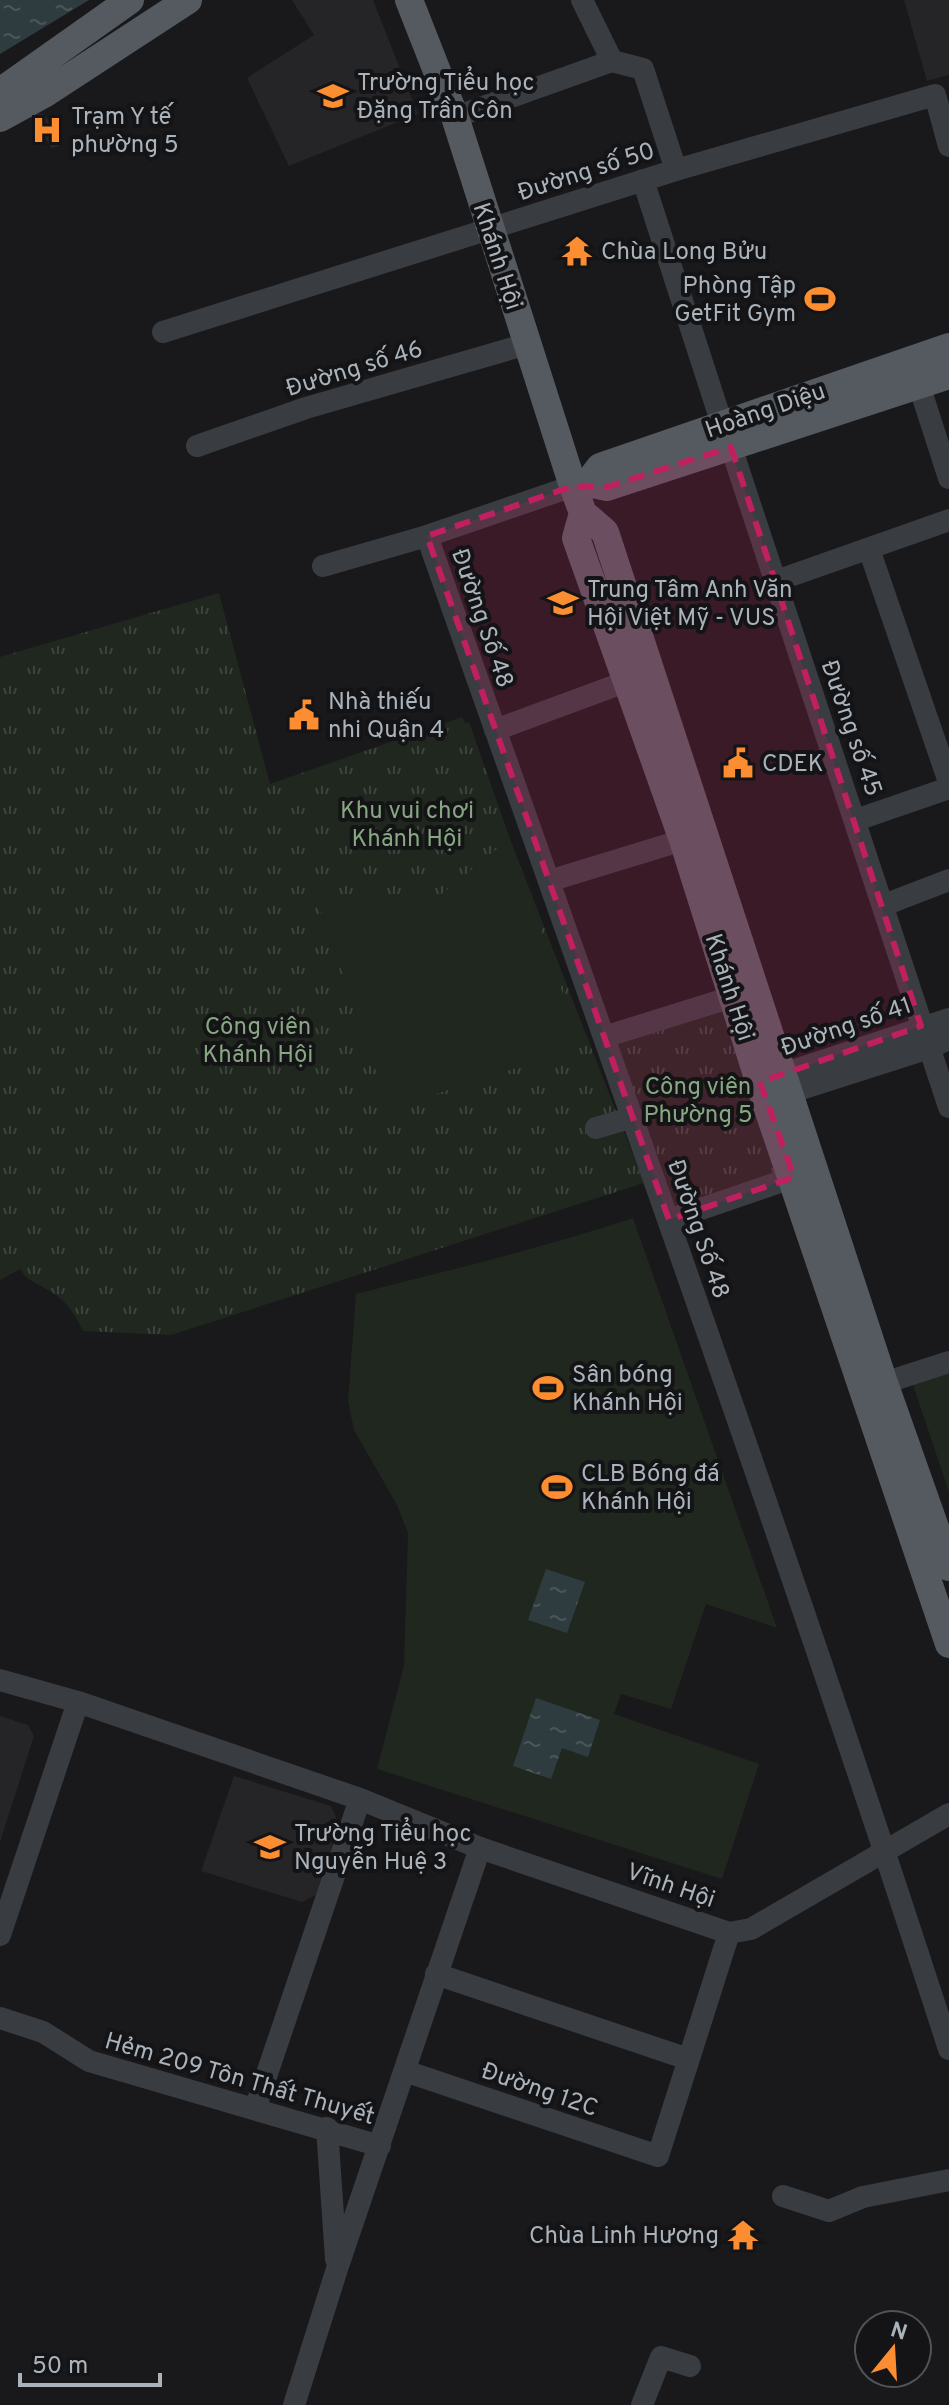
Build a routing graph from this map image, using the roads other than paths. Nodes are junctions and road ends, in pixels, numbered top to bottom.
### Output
1 (130, 0) edge
2 (188, 0) edge
3 (409, 0) edge
4 (582, 0) edge
5 (612, 61) junction
6 (0, 92) edge
7 (455, 117) junction
8 (0, 118) edge
9 (949, 146) edge
10 (676, 170) junction
11 (643, 180) junction
12 (489, 230) junction
13 (163, 332) dead end
14 (527, 344) junction
15 (949, 347) edge
16 (949, 375) edge
17 (919, 385) junction
18 (727, 435) junction
19 (197, 446) dead end
20 (949, 478) edge
21 (580, 484) junction
22 (583, 513) junction
23 (949, 520) edge
24 (427, 536) junction
25 (869, 549) junction
26 (323, 566) dead end
27 (776, 581) junction
28 (625, 682) junction
29 (495, 730) junction
30 (949, 785) edge
31 (856, 820) junction
32 (683, 840) junction
33 (949, 880) edge
34 (549, 881) junction
35 (884, 905) junction
36 (732, 997) junction
37 (949, 1019) edge
38 (921, 1026) junction
39 (604, 1037) junction
40 (939, 1044) edge
41 (774, 1087) junction
42 (949, 1107) edge
43 (633, 1117) junction
44 (596, 1128) dead end
45 (794, 1177) junction
46 (669, 1220) junction
47 (949, 1362) edge
48 (884, 1383) junction
49 (949, 1567) edge
50 (949, 1644) edge
51 (0, 1680) edge
52 (78, 1702) junction
53 (360, 1799) junction
54 (949, 1814) edge
55 (480, 1848) junction
56 (885, 1850) junction
57 (729, 1933) junction
58 (0, 1935) edge
59 (436, 1974) junction
60 (0, 2018) edge
61 (949, 2049) edge
62 (688, 2059) junction
63 (405, 2071) junction
64 (255, 2109) junction
65 (327, 2128) junction
66 (380, 2146) junction
67 (949, 2180) edge
68 (783, 2196) dead end
69 (337, 2269) junction
70 (690, 2366) dead end
71 (294, 2405) edge
72 (642, 2405) edge

1 - 6 main road
2 - 8 main road
3 - 7 main road, Khánh Hội
4 - 5 street
5 - 7 street
5 - 10 street
7 - 12 main road, Khánh Hội
9 - 10 street, Đường số 50
10 - 11 street, Đường số 50
11 - 12 street, Đường số 50
11 - 18 street
12 - 13 street, Đường số 50
12 - 14 main road, Khánh Hội
14 - 19 street, Đường số 46
14 - 21 main road, Khánh Hội
15 - 18 main road, Hoàng Diệu
16 - 17 main road, Hoàng Diệu
17 - 18 main road, Hoàng Diệu
17 - 20 street
18 - 21 main road, Hoàng Diệu
18 - 27 street, Đường số 45
21 - 22 main road, Khánh Hội
21 - 24 street, Hoàng Diệu
22 - 28 main road, Khánh Hội
22 - 41 main road, Khánh Hội
23 - 25 street
24 - 26 street, Hoàng Diệu
24 - 29 street, Đường Số 48
25 - 27 street
25 - 30 street
27 - 31 street, Đường số 45
28 - 29 street
28 - 32 main road, Khánh Hội
29 - 34 street, Đường Số 48
30 - 31 street
31 - 35 street, Đường số 45
32 - 34 street
32 - 36 main road, Khánh Hội
33 - 35 street
34 - 39 street, Đường Số 48
35 - 38 street, Đường số 45
36 - 39 street
36 - 41 main road, Khánh Hội
37 - 38 street, Đường số 41
38 - 40 street
38 - 41 street, Đường số 41
39 - 43 street, Đường Số 48
40 - 41 street, Đường số 41
40 - 42 street
41 - 45 main road, Khánh Hội
41 - 48 main road, Khánh Hội
43 - 44 street
43 - 46 street, Đường Số 48
45 - 46 street
45 - 50 main road, Khánh Hội
46 - 56 street, Đường Số 48
47 - 48 street
48 - 49 main road, Khánh Hội
51 - 52 street
52 - 53 street
52 - 58 street
53 - 55 street, Vĩnh Hội
53 - 64 street
54 - 56 street, Vĩnh Hội
55 - 57 street, Vĩnh Hội
55 - 59 street, Hẻm 209 Tôn Thất Thuyết
56 - 57 street, Vĩnh Hội
56 - 61 street
57 - 62 street
59 - 62 street
59 - 63 street, Hẻm 209 Tôn Thất Thuyết
60 - 64 street, Hẻm 209 Tôn Thất Thuyết
62 - 63 street, Đường 12C
63 - 66 street, Hẻm 209 Tôn Thất Thuyết
64 - 65 street, Hẻm 209 Tôn Thất Thuyết
65 - 66 street, Hẻm 209 Tôn Thất Thuyết
65 - 69 street
66 - 69 street, Hẻm 209 Tôn Thất Thuyết
67 - 68 street
69 - 71 street, Hẻm 209 Tôn Thất Thuyết
70 - 72 street

